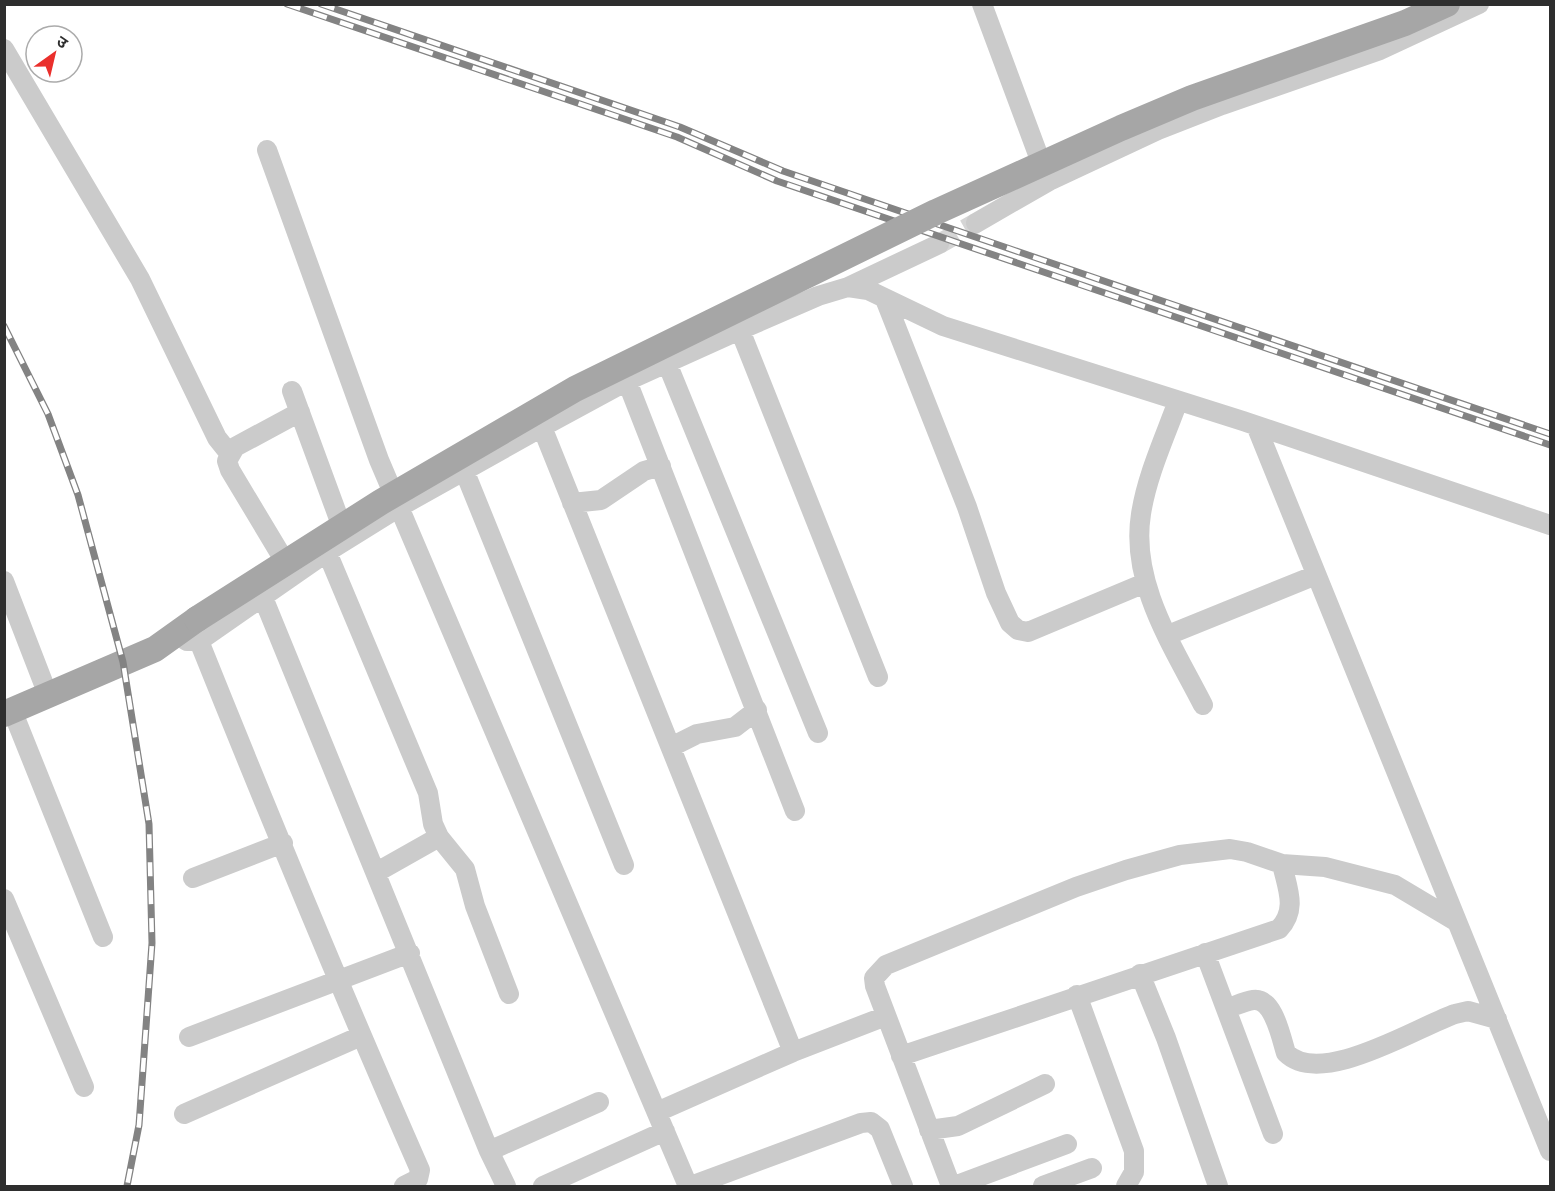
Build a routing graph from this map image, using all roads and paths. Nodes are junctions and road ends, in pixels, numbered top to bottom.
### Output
1 (982, 4) edge
2 (1447, 4) edge
3 (1479, 4) edge
4 (4, 49) edge
5 (267, 150) dead end
6 (1048, 181) junction
7 (976, 223) tunnel mouth
8 (939, 244) tunnel mouth
9 (848, 287) junction
10 (885, 298) junction
11 (740, 330) junction
12 (667, 363) junction
13 (627, 381) junction
14 (292, 391) dead end
15 (1178, 401) junction
16 (300, 412) junction
17 (542, 428) junction
18 (1257, 428) junction
19 (229, 453) junction
20 (661, 466) junction
21 (464, 470) junction
22 (573, 503) junction
23 (401, 506) junction
24 (1551, 525) edge
25 (347, 539) junction
26 (327, 552) junction
27 (293, 575) junction
28 (1316, 575) junction
29 (4, 580) edge
30 (1145, 583) junction
31 (262, 596) junction
32 (191, 631) junction
33 (1168, 635) junction
34 (878, 677) dead end
35 (48, 695) junction
36 (1203, 705) dead end
37 (757, 710) junction
38 (8, 712) edge
39 (818, 733) dead end
40 (670, 747) junction
41 (795, 811) dead end
42 (439, 837) junction
43 (283, 843) junction
44 (1282, 864) junction
45 (624, 865) dead end
46 (377, 872) junction
47 (193, 878) dead end
48 (4, 899) edge
49 (1457, 921) junction
50 (103, 937) dead end
51 (410, 953) junction
52 (1205, 953) junction
53 (1140, 974) junction
54 (337, 981) junction
55 (509, 994) dead end
56 (1077, 995) junction
57 (1226, 1009) junction
58 (886, 1016) junction
59 (1497, 1018) junction
60 (361, 1035) junction
61 (189, 1037) dead end
62 (793, 1052) junction
63 (902, 1056) junction
64 (1045, 1084) dead end
65 (84, 1086) dead end
66 (599, 1102) dead end
67 (184, 1114) dead end
68 (661, 1121) junction
69 (929, 1130) junction
70 (1273, 1134) dead end
71 (1067, 1144) dead end
72 (489, 1151) junction
73 (1551, 1151) edge
74 (1092, 1168) dead end
75 (404, 1186) edge
76 (506, 1186) edge
77 (543, 1186) edge
78 (690, 1186) edge
79 (903, 1186) edge
80 (952, 1186) edge
81 (1043, 1186) edge
82 (1126, 1186) edge
83 (1218, 1186) edge

1 - 6 street
2 - 32 main road, bridge
3 - 6 street
4 - 19 street
5 - 23 street
6 - 7 street
8 - 9 street
9 - 10 street
9 - 11 street
10 - 15 street
10 - 30 street
11 - 12 street
11 - 34 street
12 - 13 street
12 - 39 street
13 - 17 street
13 - 20 street
14 - 16 street
15 - 18 street
15 - 30 street
16 - 19 street
16 - 25 street
17 - 21 street
17 - 22 street
18 - 24 street
18 - 28 street
19 - 27 street
20 - 22 street
20 - 37 street
21 - 23 street
21 - 45 street
22 - 40 street
23 - 25 street
23 - 68 street
25 - 26 street
26 - 27 street
26 - 42 street
27 - 31 street
28 - 33 street
28 - 49 street
29 - 35 street
30 - 33 street
31 - 32 street
31 - 46 street
32 - 35 main road
32 - 43 street
33 - 36 street
35 - 38 main road
37 - 40 street
37 - 41 street
38 - 50 street
40 - 62 street
42 - 46 street
42 - 55 street
43 - 47 street
43 - 54 street
44 - 49 street
44 - 52 street
44 - 58 street
46 - 51 street
48 - 65 street
49 - 59 street
51 - 54 street
51 - 72 street
52 - 53 street
52 - 57 street
53 - 56 street
53 - 83 street
54 - 60 street
54 - 61 street
56 - 63 street
56 - 82 street
57 - 59 street
57 - 70 street
58 - 62 street
58 - 63 street
59 - 73 street
60 - 67 street
60 - 75 street
62 - 68 street
63 - 69 street
64 - 69 street
66 - 72 street
68 - 77 street
68 - 78 street
69 - 80 street
71 - 80 street
72 - 76 street
74 - 81 street
78 - 79 street

